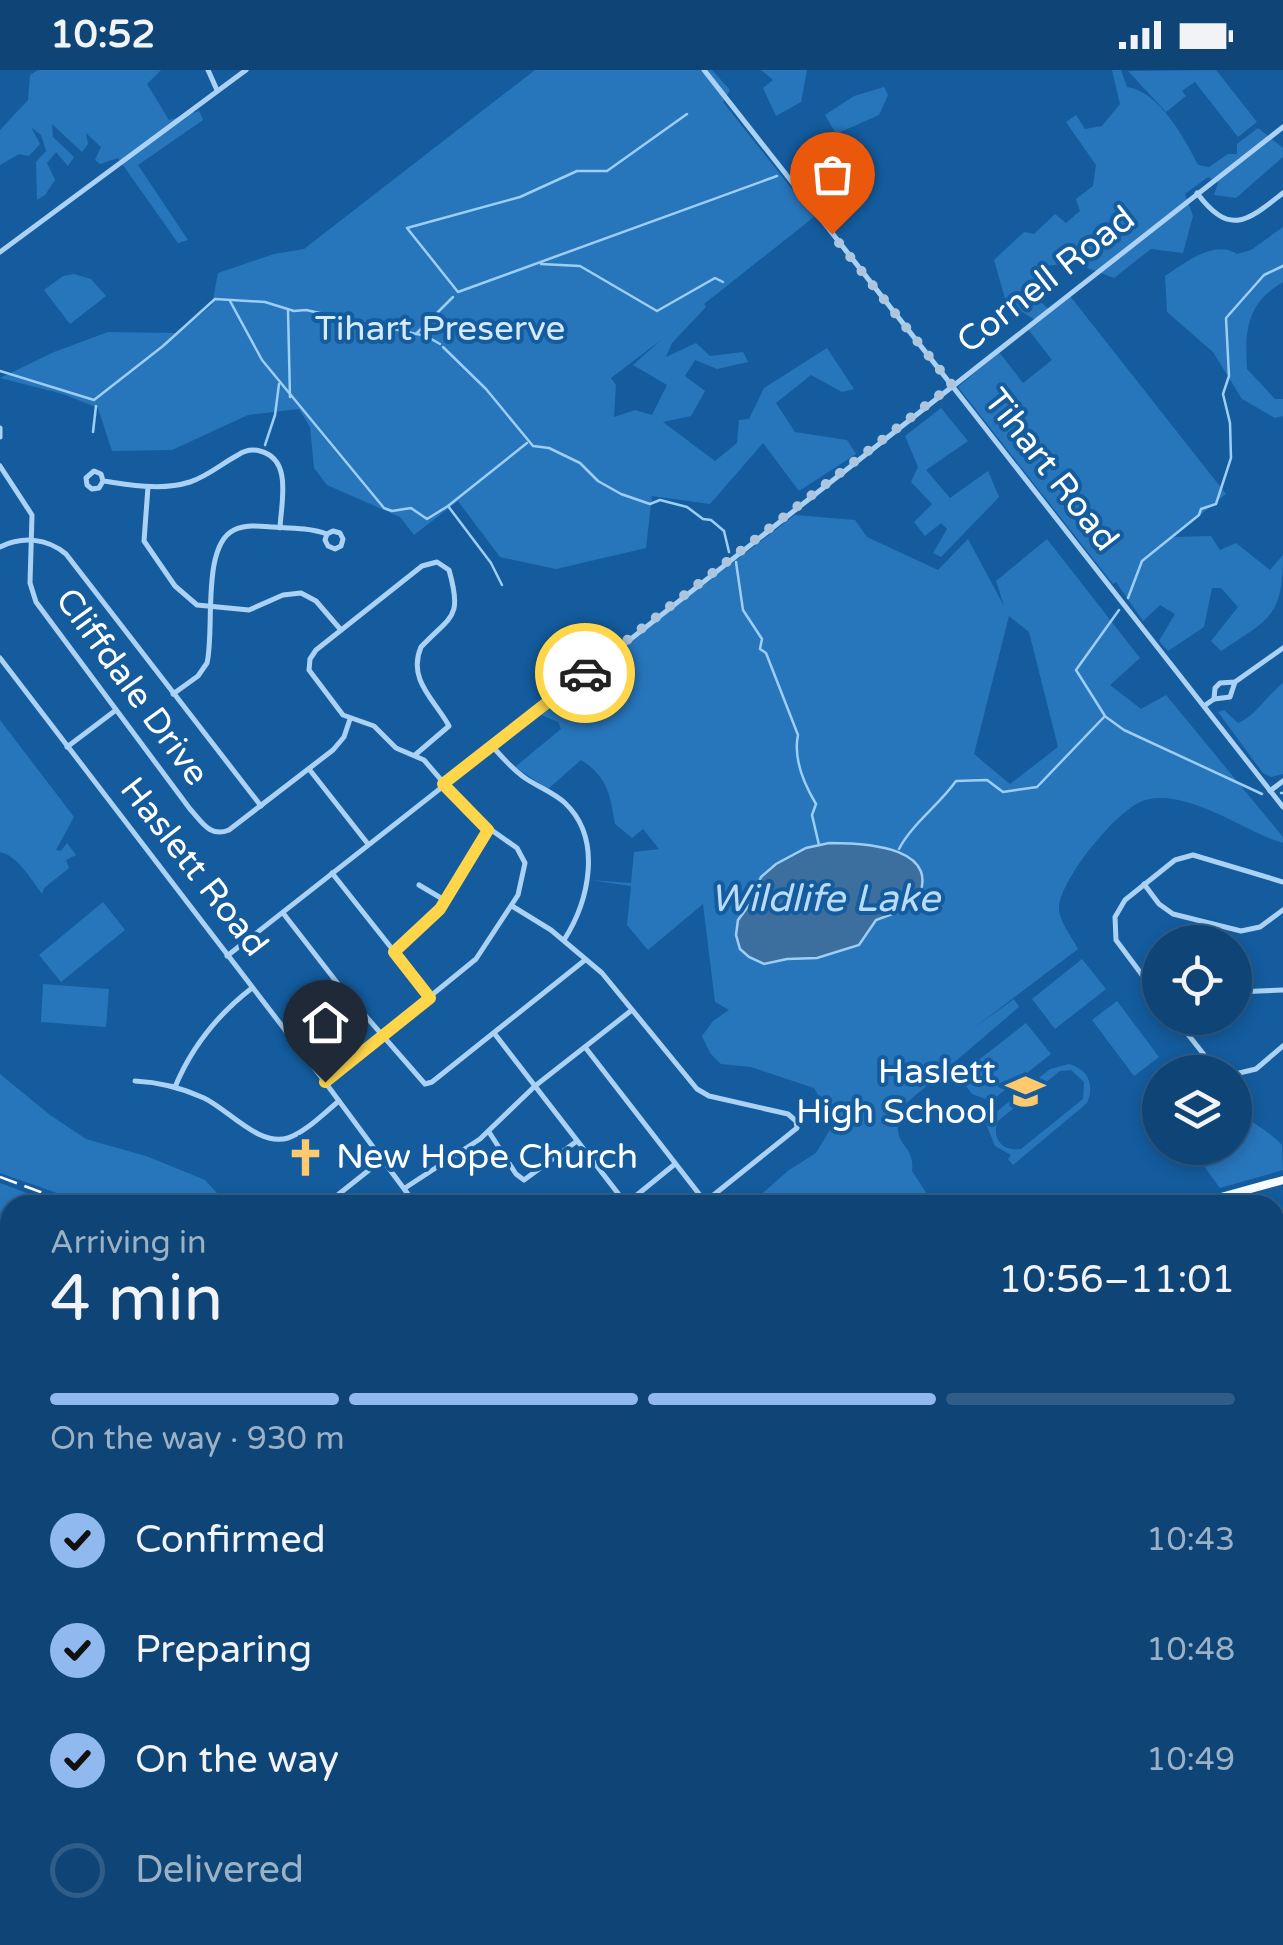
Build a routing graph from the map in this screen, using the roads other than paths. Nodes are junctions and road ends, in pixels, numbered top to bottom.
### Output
1 (208, 70) edge
2 (246, 70) edge
3 (704, 70) edge
4 (217, 91) junction
5 (1283, 127) edge
6 (1197, 193) junction
7 (1283, 193) edge
8 (0, 252) edge
9 (952, 385) junction
10 (0, 428) edge
11 (0, 436) edge
12 (0, 466) edge
13 (103, 481) dead end
14 (148, 487) junction
15 (280, 528) junction
16 (327, 534) dead end
17 (32, 539) junction
18 (0, 547) edge
19 (212, 608) junction
20 (341, 630) junction
21 (1283, 648) edge
22 (0, 658) edge
23 (1235, 682) junction
24 (173, 694) junction
25 (1214, 698) junction
26 (1204, 706) junction
27 (116, 710) junction
28 (350, 719) junction
29 (492, 746) junction
30 (66, 747) junction
31 (414, 754) junction
32 (309, 769) junction
33 (1283, 780) edge
34 (443, 784) junction
35 (1270, 791) junction
36 (261, 806) junction
37 (1283, 807) edge
38 (488, 830) junction
39 (368, 844) junction
40 (332, 872) junction
41 (1283, 882) edge
42 (1144, 884) junction
43 (419, 885) dead end
44 (446, 900) junction
45 (512, 906) junction
46 (1283, 910) edge
47 (282, 912) junction
48 (564, 940) junction
49 (394, 952) junction
50 (227, 956) junction
51 (585, 960) junction
52 (1142, 976) edge
53 (252, 988) junction
54 (1283, 990) edge
55 (1252, 991) edge
56 (430, 998) junction
57 (632, 1010) junction
58 (494, 1032) junction
59 (383, 1036) junction
60 (1283, 1046) edge
61 (584, 1047) junction
62 (1252, 1071) edge
63 (135, 1081) dead end
64 (325, 1082) junction
65 (536, 1086) junction
66 (176, 1087) junction
67 (340, 1101) junction
68 (488, 1131) junction
69 (577, 1140) junction
70 (383, 1159) junction
71 (675, 1164) junction
72 (1283, 1180) edge
73 (405, 1188) junction
74 (338, 1195) edge
75 (410, 1195) edge
76 (618, 1195) edge
77 (638, 1195) edge
78 (699, 1195) edge
79 (714, 1195) edge
80 (1228, 1195) edge

1 - 4 street
2 - 4 street
3 - 9 street, Tihart Road
4 - 8 street
5 - 6 street, Cornell Road
6 - 7 street
6 - 9 street, Cornell Road
9 - 26 street, Tihart Road
9 - 29 street, Cornell Road
10 - 11 street
12 - 17 street, Cliffdale Drive
13 - 14 street
14 - 15 street
14 - 19 street
15 - 16 street
15 - 19 street
17 - 18 street
17 - 24 street
17 - 27 street, Cliffdale Drive
19 - 20 street
19 - 24 street
20 - 28 street
20 - 31 street
21 - 23 street
22 - 30 street, Haslett Road
23 - 25 street
23 - 25 street
24 - 36 street
25 - 26 street
26 - 35 street, Tihart Road
27 - 30 street
27 - 36 street, Cliffdale Drive
28 - 31 street
28 - 32 street
29 - 34 street, Cornell Road
29 - 48 street
30 - 50 street, Haslett Road
31 - 34 street
32 - 36 street
32 - 39 street
33 - 35 street
34 - 38 street
34 - 39 street, Cornell Road
35 - 37 street, Tihart Road
38 - 44 street
38 - 45 street
39 - 40 street, Cornell Road
40 - 47 street, Cornell Road
40 - 49 street
41 - 42 street
42 - 46 street
42 - 52 street
43 - 44 street
44 - 49 street
45 - 48 street
45 - 56 street
47 - 50 street, Cornell Road
47 - 59 street
48 - 51 street
49 - 56 street
50 - 53 street, Haslett Road
51 - 57 street
51 - 58 street
53 - 64 street, Haslett Road
53 - 66 street
54 - 55 street
56 - 59 street
57 - 61 street
57 - 79 street
58 - 59 street
58 - 65 street
59 - 64 street
60 - 62 street
61 - 65 street
61 - 71 street
63 - 66 street
64 - 67 street, Haslett Road
65 - 68 street
65 - 69 street
66 - 67 street
67 - 70 street, Haslett Road
68 - 69 street
68 - 73 street
69 - 76 street
70 - 73 street, Haslett Road
70 - 74 street
71 - 77 street
71 - 78 street
72 - 80 main road
73 - 75 street, Haslett Road

